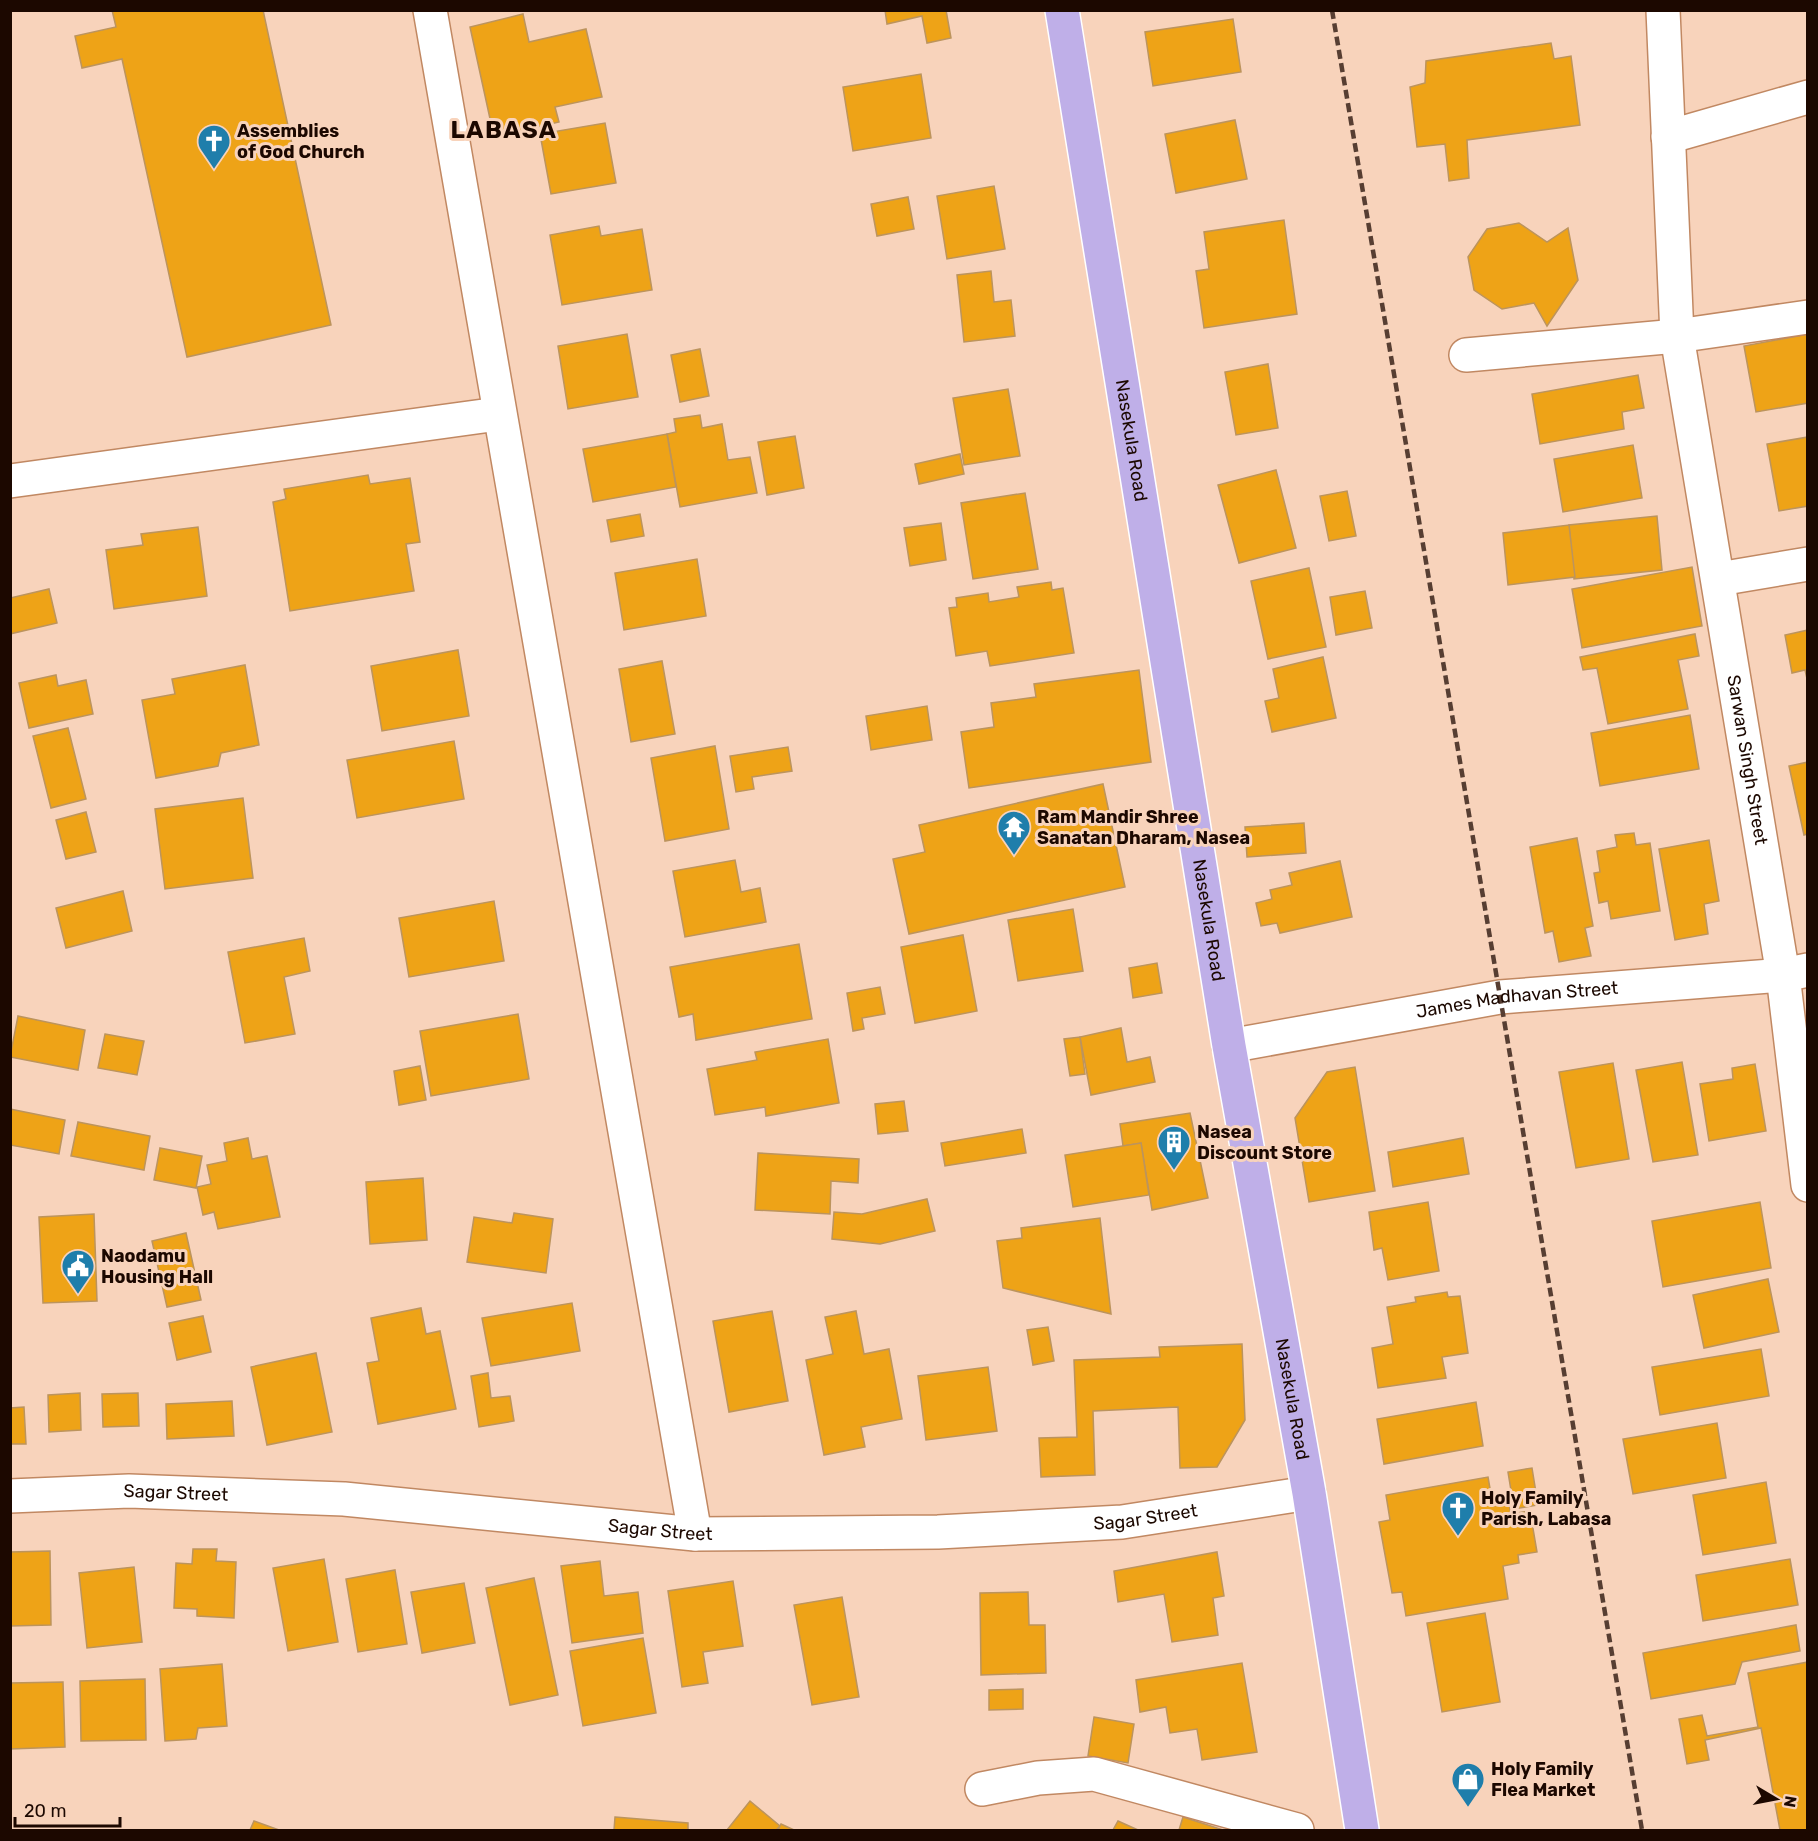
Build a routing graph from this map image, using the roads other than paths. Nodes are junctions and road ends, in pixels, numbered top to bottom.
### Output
1 (430, 10) edge
2 (1062, 10) edge
3 (1663, 10) edge
4 (1808, 97) edge
5 (1668, 137) junction
6 (1808, 317) edge
7 (1677, 336) junction
8 (1466, 355) dead end
9 (498, 414) junction
10 (10, 481) edge
11 (1808, 564) edge
12 (1719, 579) junction
13 (1795, 972) edge
14 (1229, 1046) junction
15 (1808, 1185) edge
16 (1309, 1493) junction
17 (10, 1496) edge
18 (695, 1534) junction
19 (982, 1788) dead end
20 (1297, 1830) edge
21 (1362, 1830) edge

1 - 9 street
2 - 14 main road, Nasekula Road
3 - 5 street, Sarwan Singh Street
4 - 5 street
5 - 7 street, Sarwan Singh Street
6 - 7 street
7 - 8 street
7 - 12 street, Sarwan Singh Street
9 - 10 street
9 - 18 street
11 - 12 street
12 - 13 street, Sarwan Singh Street
13 - 14 street, James Madhavan Street
13 - 15 street, Sarwan Singh Street
14 - 16 main road, Nasekula Road
16 - 18 street, Sagar Street
16 - 21 main road, Nasekula Road
17 - 18 street, Sagar Street
19 - 20 street

